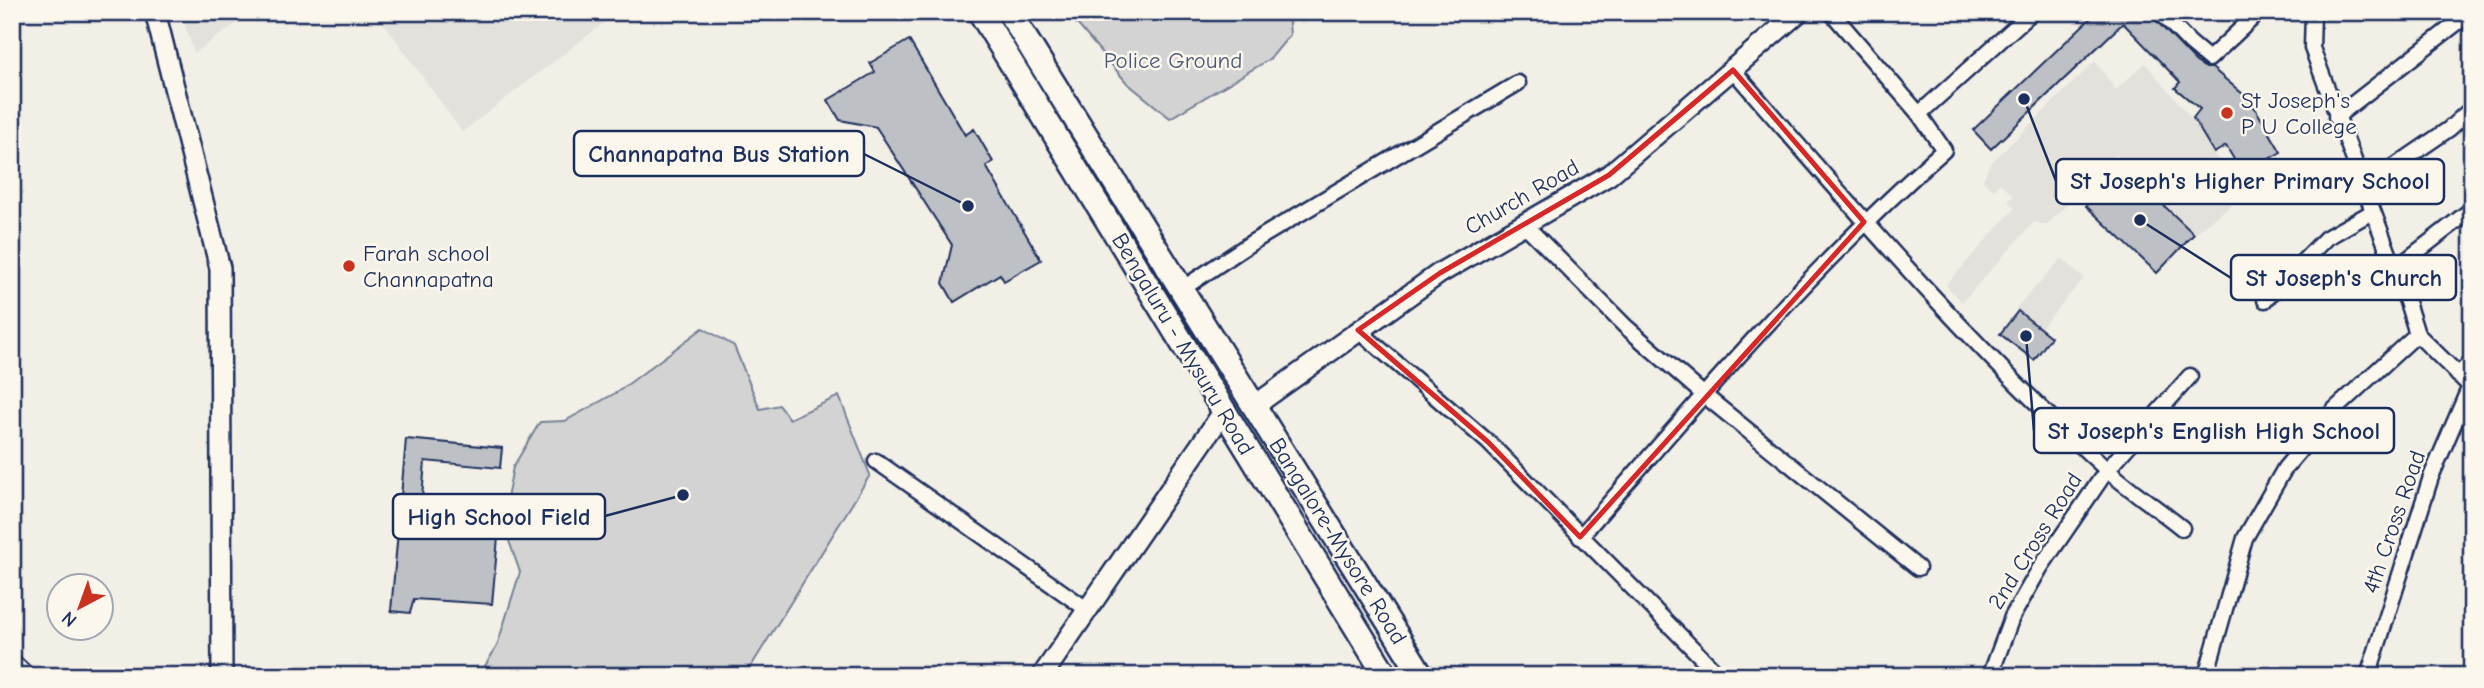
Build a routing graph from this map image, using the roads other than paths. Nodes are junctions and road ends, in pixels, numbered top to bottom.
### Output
1 (155, 12) edge
2 (980, 12) edge
3 (1009, 12) edge
4 (1799, 12) edge
5 (1831, 12) edge
6 (2032, 12) edge
7 (2160, 12) edge
8 (2259, 12) edge
9 (2313, 12) edge
10 (2472, 12) edge
11 (1733, 70) junction
12 (1518, 83) dead end
13 (2472, 108) edge
14 (1919, 114) junction
15 (2336, 117) junction
16 (2363, 188) junction
17 (2472, 209) edge
18 (2372, 212) junction
19 (1864, 222) junction
20 (1524, 224) junction
21 (1143, 227) junction
22 (1120, 242) junction
23 (2395, 270) junction
24 (1182, 289) junction
25 (2265, 300) dead end
26 (1358, 330) junction
27 (2417, 334) junction
28 (2472, 361) edge
29 (2458, 375) junction
30 (2190, 376) dead end
31 (2471, 387) edge
32 (1704, 395) junction
33 (1254, 406) junction
34 (1224, 411) junction
35 (876, 461) dead end
36 (2108, 470) junction
37 (2182, 528) dead end
38 (1580, 537) junction
39 (1918, 568) dead end
40 (1088, 610) junction
41 (12, 661) edge
42 (28, 676) edge
43 (222, 676) edge
44 (1042, 676) edge
45 (1386, 676) edge
46 (1422, 676) edge
47 (1720, 676) edge
48 (1990, 676) edge
49 (2206, 676) edge
50 (2368, 676) edge

1 - 43 street
2 - 22 main road, Bengaluru - Mysuru Road
3 - 21 main road, Bengaluru - Mysuru Road
4 - 11 street, Church Road
5 - 14 street
6 - 14 street
7 - 8 street
9 - 15 street
10 - 15 street
11 - 19 street
11 - 20 street, Church Road
12 - 24 street
13 - 16 street
14 - 19 street
15 - 16 street
16 - 18 street
17 - 23 street
18 - 23 street
18 - 25 street
19 - 32 street
19 - 36 street
20 - 26 street, Church Road
20 - 32 street
21 - 22 street
21 - 24 main road, Bengaluru - Mysuru Road
22 - 34 main road, Bengaluru - Mysuru Road
23 - 27 street
24 - 33 main road, Bengaluru - Mysuru Road
26 - 33 street, Church Road
26 - 38 street
27 - 29 street
27 - 49 street
28 - 29 street
29 - 31 street
30 - 36 street, 2nd Cross Road
31 - 50 street, 4th Cross Road
32 - 38 street
32 - 39 street
33 - 46 main road, Bangalore-Mysore Road
34 - 40 street
34 - 45 main road, Bengaluru - Mysuru Road
35 - 40 street
36 - 37 street
36 - 48 street, 2nd Cross Road
38 - 47 street
40 - 44 street
41 - 42 street

